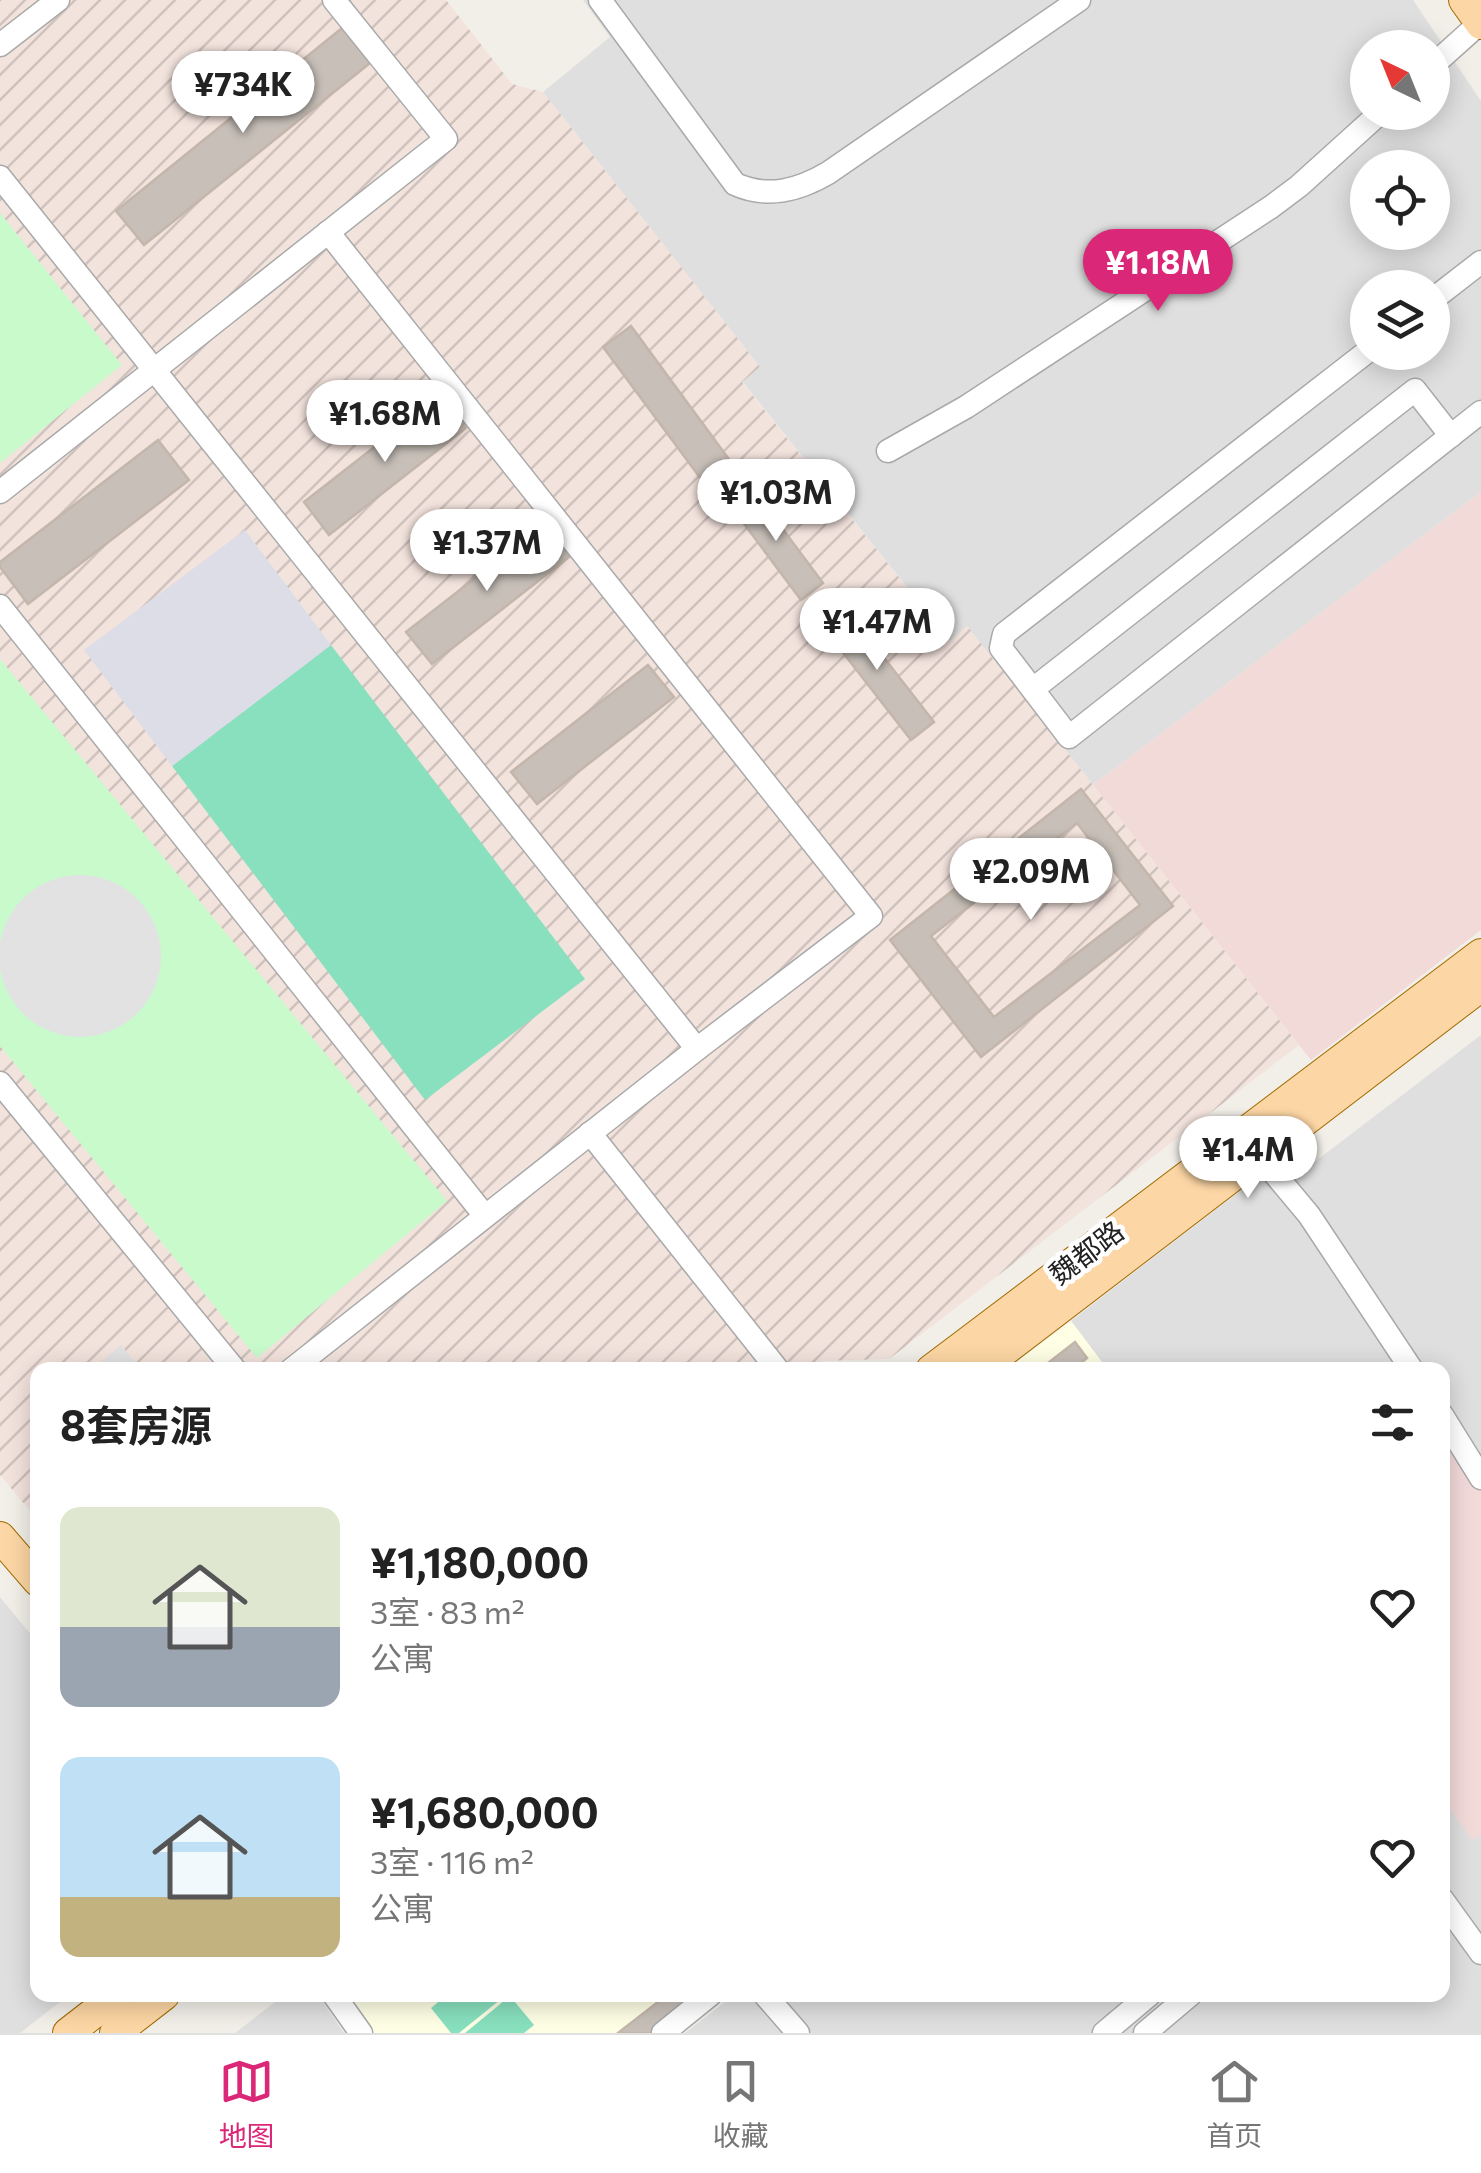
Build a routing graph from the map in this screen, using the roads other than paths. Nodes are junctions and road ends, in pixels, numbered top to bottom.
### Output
1 (58, 0) edge
2 (334, 0) edge
3 (600, 0) edge
4 (1079, 0) edge
5 (1464, 0) edge
6 (1481, 23) edge
7 (0, 45) edge
8 (1450, 50) edge
9 (1361, 130) edge
10 (0, 178) edge
11 (328, 232) junction
12 (1481, 262) edge
13 (1450, 286) edge
14 (1350, 365) edge
15 (154, 370) junction
16 (1481, 412) edge
17 (1451, 436) junction
18 (888, 450) dead end
19 (0, 492) edge
20 (0, 606) edge
21 (1032, 689) junction
22 (1481, 954) edge
23 (1481, 986) edge
24 (697, 1048) junction
25 (0, 1083) edge
26 (590, 1133) junction
27 (1259, 1155) junction
28 (486, 1216) junction
29 (228, 1362) edge
30 (301, 1362) edge
31 (772, 1362) edge
32 (942, 1362) edge
33 (989, 1362) edge
34 (1407, 1362) edge
35 (1450, 1432) edge
36 (1481, 1478) edge
37 (0, 1537) edge
38 (30, 1572) edge
39 (1450, 1909) edge
40 (1481, 1952) edge
41 (108, 2002) edge
42 (155, 2002) edge
43 (339, 2002) edge
44 (701, 2002) edge
45 (770, 2002) edge
46 (1141, 2002) edge
47 (1182, 2002) edge
48 (68, 2033) edge
49 (115, 2033) edge
50 (361, 2033) edge
51 (663, 2033) edge
52 (798, 2033) edge
53 (1104, 2033) edge
54 (1145, 2033) edge

1 - 7 street
2 - 11 street
3 - 4 street
5 - 6 main road
6 - 8 street
9 - 18 street
10 - 15 street
11 - 15 street
11 - 24 street
12 - 13 street
14 - 21 street
15 - 19 street
15 - 24 street
16 - 17 street
17 - 21 street
17 - 21 street
20 - 28 street
22 - 32 main road, 魏都路
23 - 27 main road, 魏都路
24 - 26 street
25 - 29 street
26 - 28 street
26 - 31 street
27 - 33 main road, 魏都路
27 - 34 street
28 - 30 street
35 - 36 street
37 - 38 main road
39 - 40 street
41 - 48 main road
42 - 49 main road
43 - 50 street
44 - 51 street
45 - 52 street
46 - 53 street
47 - 54 street

